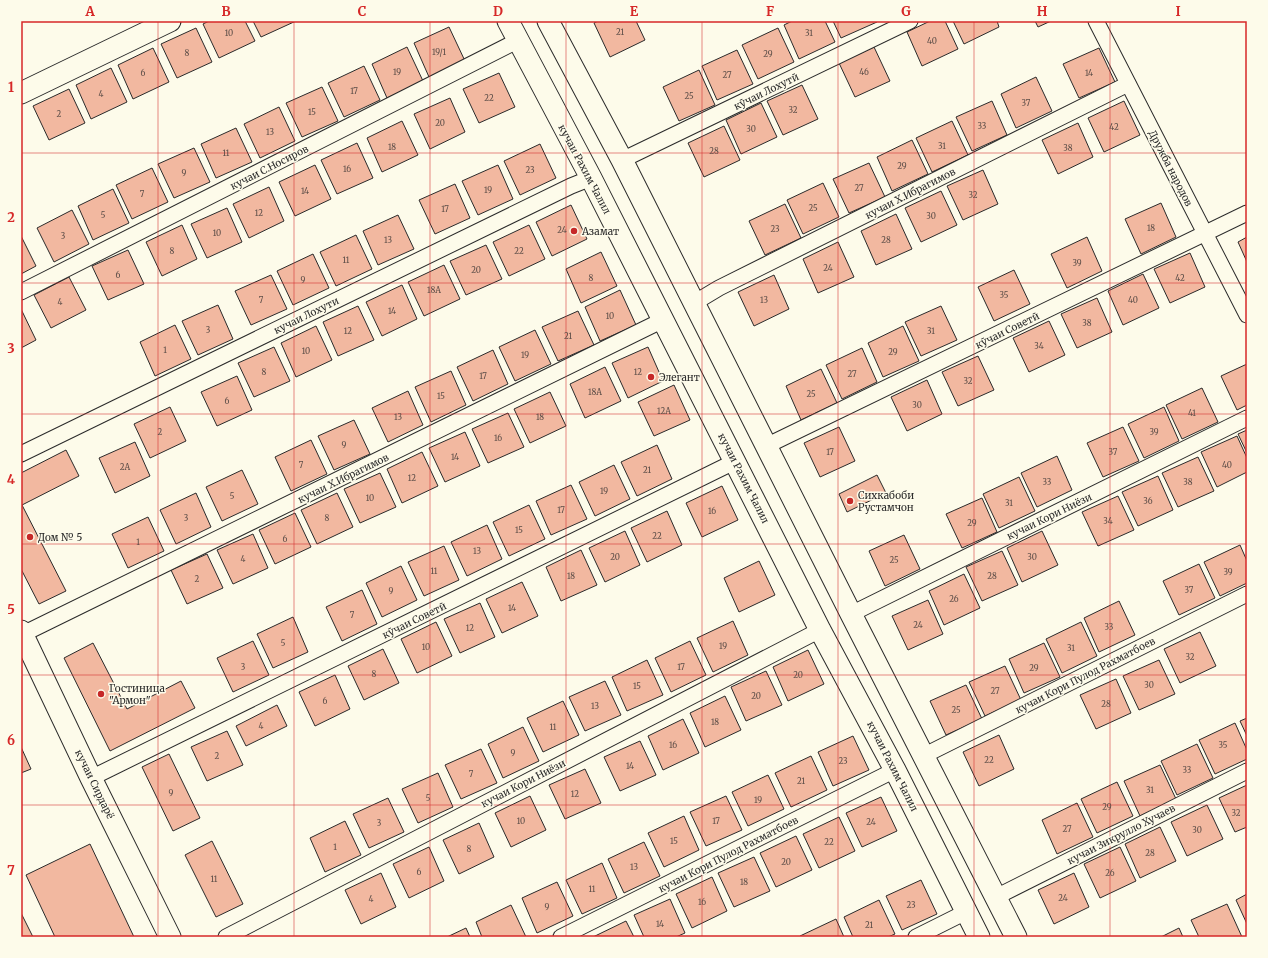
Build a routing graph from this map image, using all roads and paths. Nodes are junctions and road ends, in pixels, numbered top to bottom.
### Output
1 (170, 21) edge
2 (508, 21) edge
3 (548, 21) edge
4 (910, 21) edge
5 (1096, 21) edge
6 (517, 41) junction
7 (1128, 84) junction
8 (21, 93) edge
9 (622, 160) junction
10 (591, 178) junction
11 (1247, 213) edge
12 (1205, 234) junction
13 (21, 292) edge
14 (694, 303) junction
15 (1247, 315) edge
16 (663, 320) junction
17 (1247, 418) edge
18 (766, 446) junction
19 (21, 454) edge
20 (736, 461) junction
21 (1247, 594) edge
22 (851, 614) junction
23 (820, 630) junction
24 (22, 633) edge
25 (924, 756) junction
26 (895, 770) junction
27 (1247, 771) edge
28 (92, 778) junction
29 (996, 897) junction
30 (966, 912) junction
31 (170, 937) edge
32 (226, 937) edge
33 (561, 937) edge
34 (916, 937) edge
35 (978, 937) edge
36 (1016, 937) edge

1 - 8 main road
2 - 6 main road, кучаи Рахим Чалил
3 - 9 main road
4 - 9 street, кӯчаи Лохутӣ
5 - 7 street, Дружба народов
6 - 10 main road, кучаи Рахим Чалил
6 - 13 street, кучаи С.Носиров
7 - 12 street, Дружба народов
7 - 14 street, кучаи Х.Ибрагимов
9 - 14 main road
10 - 16 main road, кучаи Рахим Чалил
10 - 19 street, кучаи Лохути
11 - 12 street, кӯчаи Советӣ
12 - 15 street, Дружба народов
12 - 18 street, кӯчаи Советӣ
14 - 18 main road
16 - 20 main road, кучаи Рахим Чалил
16 - 24 street, кучаи Х.Ибрагимов
17 - 22 street, кучаи Кори Ниёзи
18 - 22 main road
20 - 23 main road, кучаи Рахим Чалил
20 - 28 street, кӯчаи Советӣ
21 - 25 street, кучаи Кори Пулод Рахматбоев
22 - 25 main road
23 - 26 main road, кучаи Рахим Чалил
23 - 32 street, кучаи Кори Ниёзи
24 - 28 main road, кучаи Сирдарё
25 - 29 main road
26 - 30 main road, кучаи Рахим Чалил
26 - 33 street, кучаи Кори Пулод Рахматбоев
27 - 29 street, кучаи Зикрулло Хучаев
28 - 31 main road, кучаи Сирдарё
29 - 36 main road
30 - 34 street
30 - 35 main road, кучаи Рахим Чалил

